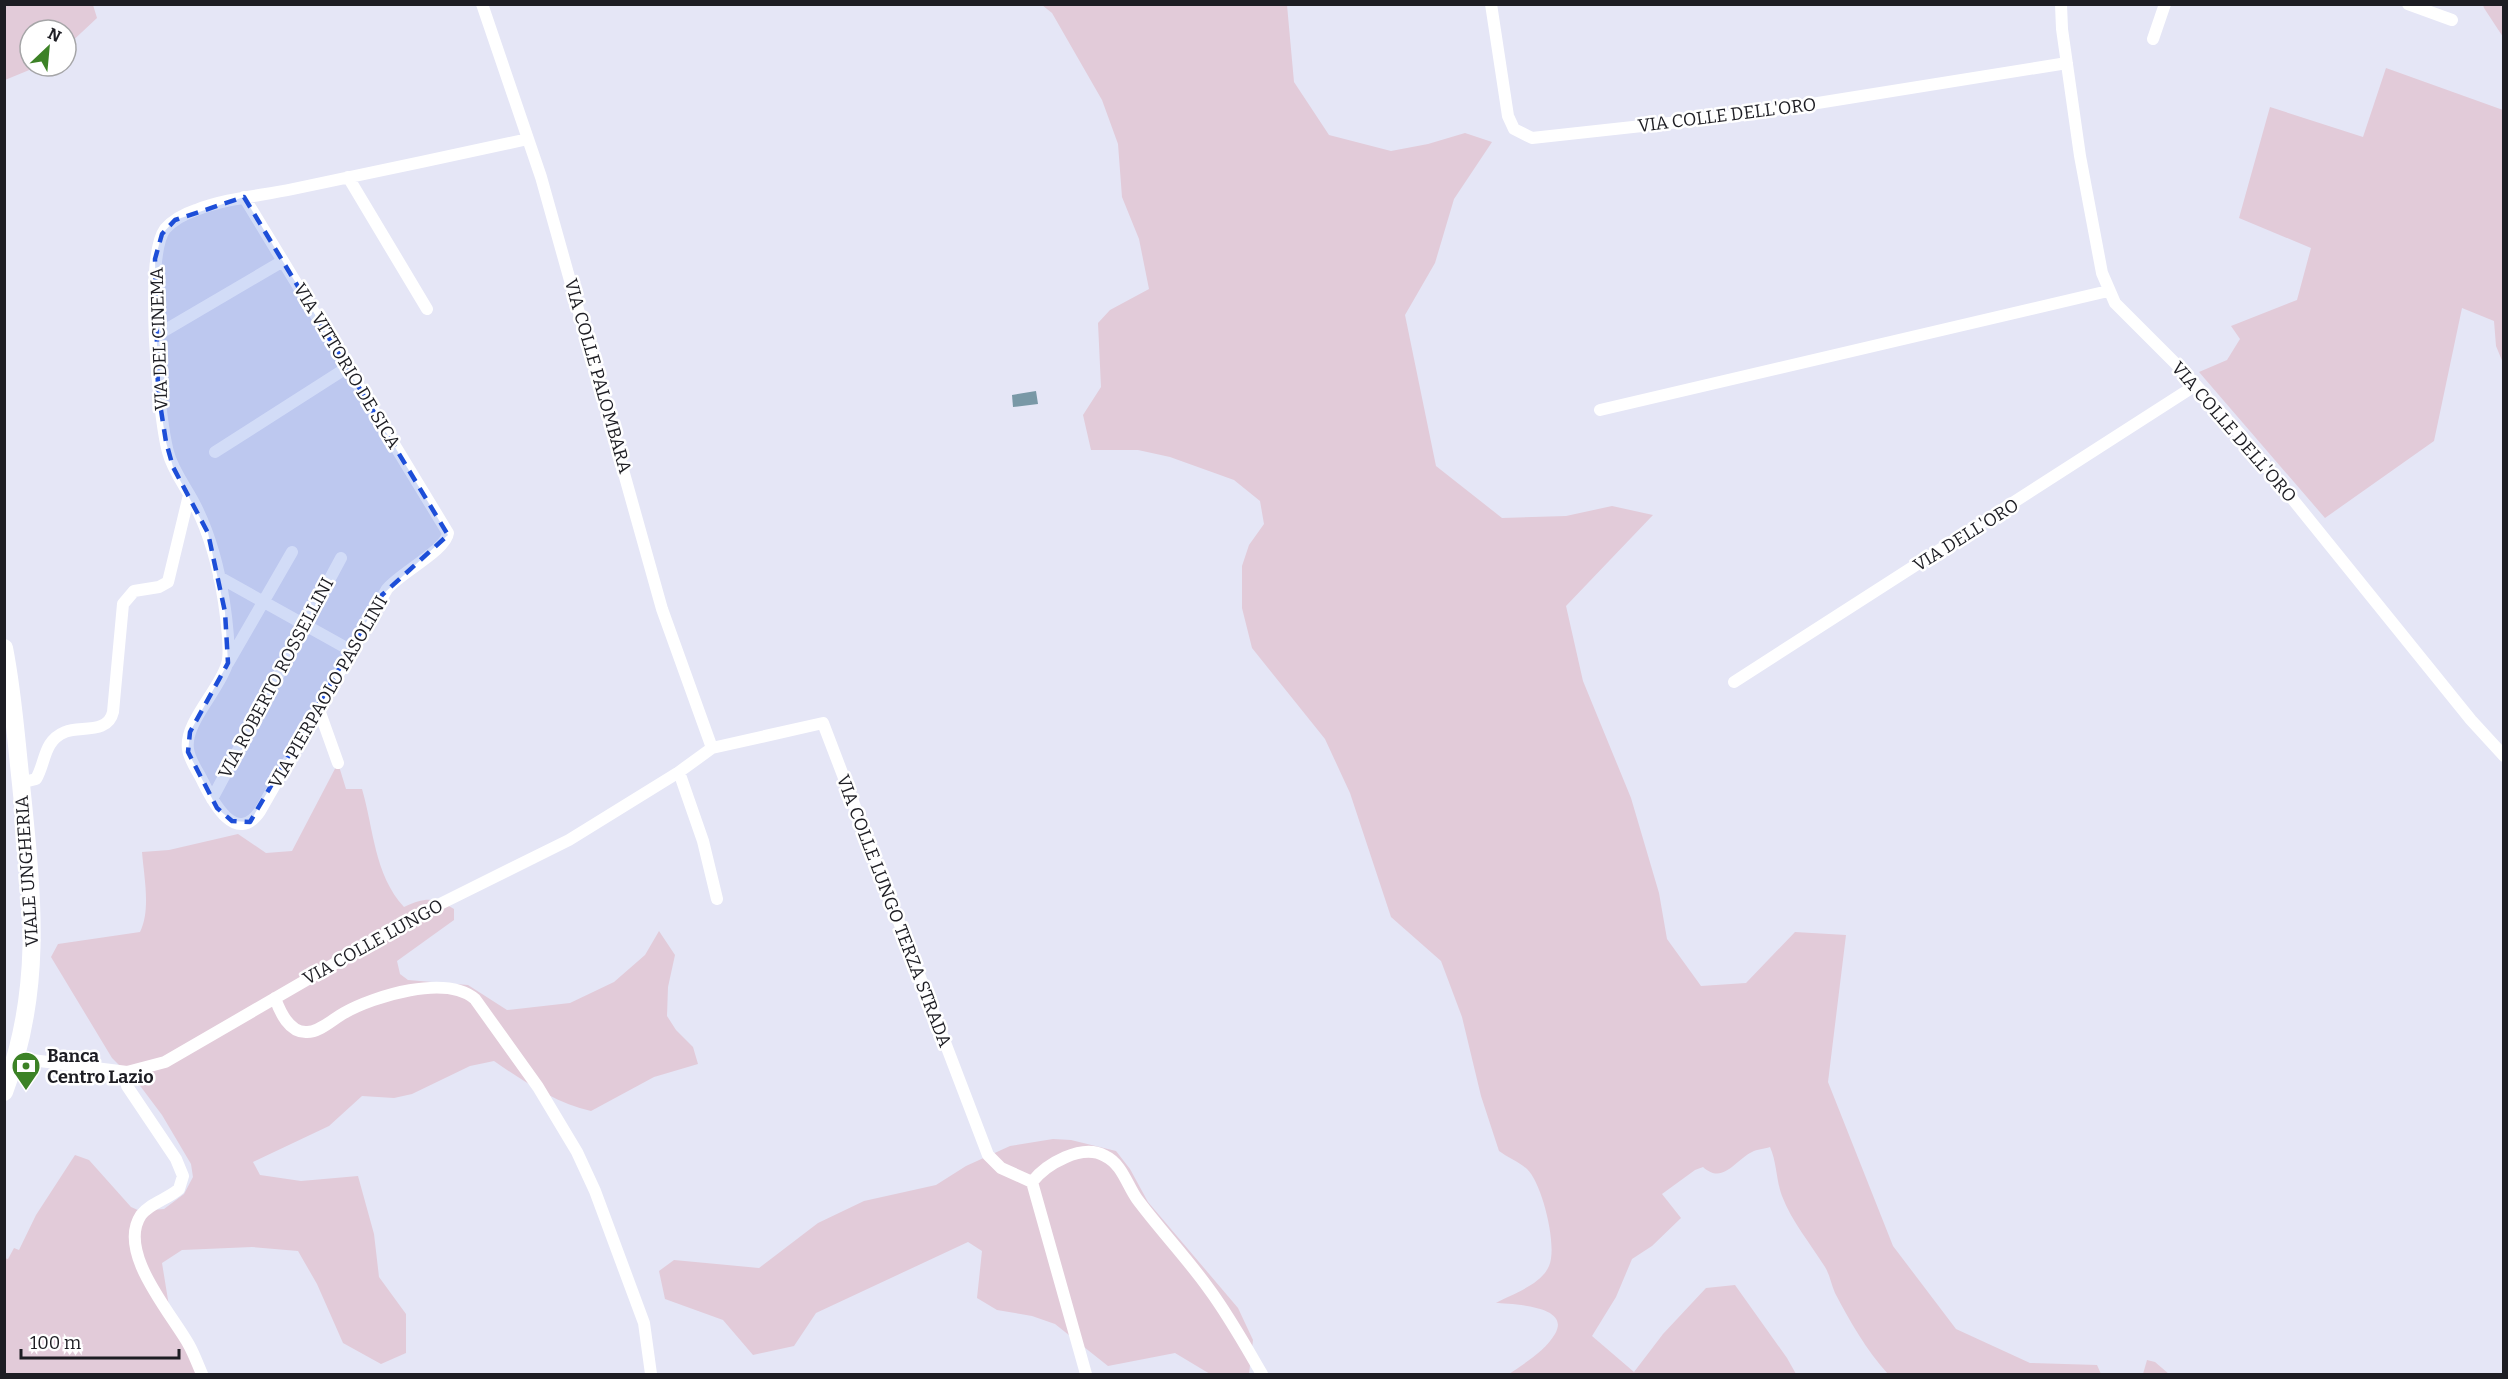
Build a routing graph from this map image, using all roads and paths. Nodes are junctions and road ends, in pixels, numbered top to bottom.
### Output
1 (482, 4) edge
2 (1491, 4) edge
3 (2061, 4) edge
4 (2165, 4) edge
5 (2408, 4) edge
6 (2452, 20) dead end
7 (2153, 39) dead end
8 (2067, 63) junction
9 (528, 139) junction
10 (348, 177) junction
11 (244, 197) junction
12 (284, 261) junction
13 (2108, 291) junction
14 (427, 309) dead end
15 (157, 335) junction
16 (348, 367) junction
17 (2196, 385) junction
18 (1600, 410) dead end
19 (214, 452) dead end
20 (189, 495) junction
21 (448, 535) joint
22 (292, 552) dead end
23 (341, 558) dead end
24 (219, 577) junction
25 (264, 602) junction
26 (306, 625) junction
27 (4, 648) edge
28 (350, 650) junction
29 (228, 663) junction
30 (1734, 681) dead end
31 (318, 707) junction
32 (712, 748) junction
33 (2504, 756) edge
34 (338, 763) dead end
35 (679, 772) junction
36 (20, 783) junction
37 (212, 799) junction
38 (717, 899) dead end
39 (275, 998) junction
40 (16, 1058) junction
41 (127, 1072) junction
42 (4, 1092) edge
43 (1032, 1182) junction
44 (202, 1374) edge
45 (651, 1374) edge
46 (1086, 1374) edge
47 (1262, 1374) edge

1 - 9 street, VIA COLLE PALOMBARA
2 - 8 street, VIA COLLE DELL'ORO
3 - 8 street, VIA COLLE DELL'ORO
4 - 7 street
5 - 6 street
8 - 13 street, VIA COLLE DELL'ORO
9 - 10 street, VIA DEL CINEMA
9 - 32 street, VIA COLLE PALOMBARA
10 - 11 street, VIA DEL CINEMA
10 - 14 street
11 - 12 street, VIA VITTORIO DE SICA
11 - 15 street, VIA DEL CINEMA
12 - 15 street
12 - 16 street, VIA VITTORIO DE SICA
13 - 17 street, VIA COLLE DELL'ORO
13 - 18 street
15 - 20 street, VIA DEL CINEMA
16 - 19 street
16 - 21 street, VIA VITTORIO DE SICA
17 - 30 street, VIA DELL'ORO
17 - 33 street, VIA COLLE DELL'ORO
20 - 24 street, VIA DEL CINEMA
20 - 36 street
21 - 28 street, VIA PIERPAOLO PASOLINI
22 - 25 street
23 - 26 street, VIA ROBERTO ROSSELLINI
24 - 25 street
24 - 29 street, VIA DEL CINEMA
25 - 26 street
25 - 29 street
26 - 28 street
26 - 37 street, VIA ROBERTO ROSSELLINI
27 - 36 main road, VIALE UNGHERIA
28 - 31 street, VIA PIERPAOLO PASOLINI
29 - 37 street
31 - 34 street
31 - 37 street, VIA PIERPAOLO PASOLINI
32 - 35 street, VIA COLLE LUNGO
32 - 43 street, VIA COLLE LUNGO TERZA STRADA
35 - 38 street
35 - 39 street, VIA COLLE LUNGO
36 - 40 main road, VIALE UNGHERIA
39 - 41 street, VIA COLLE LUNGO
39 - 45 street
40 - 41 street, VIA COLLE LUNGO
40 - 42 main road, VIALE UNGHERIA
41 - 44 street
43 - 46 street
43 - 47 street

